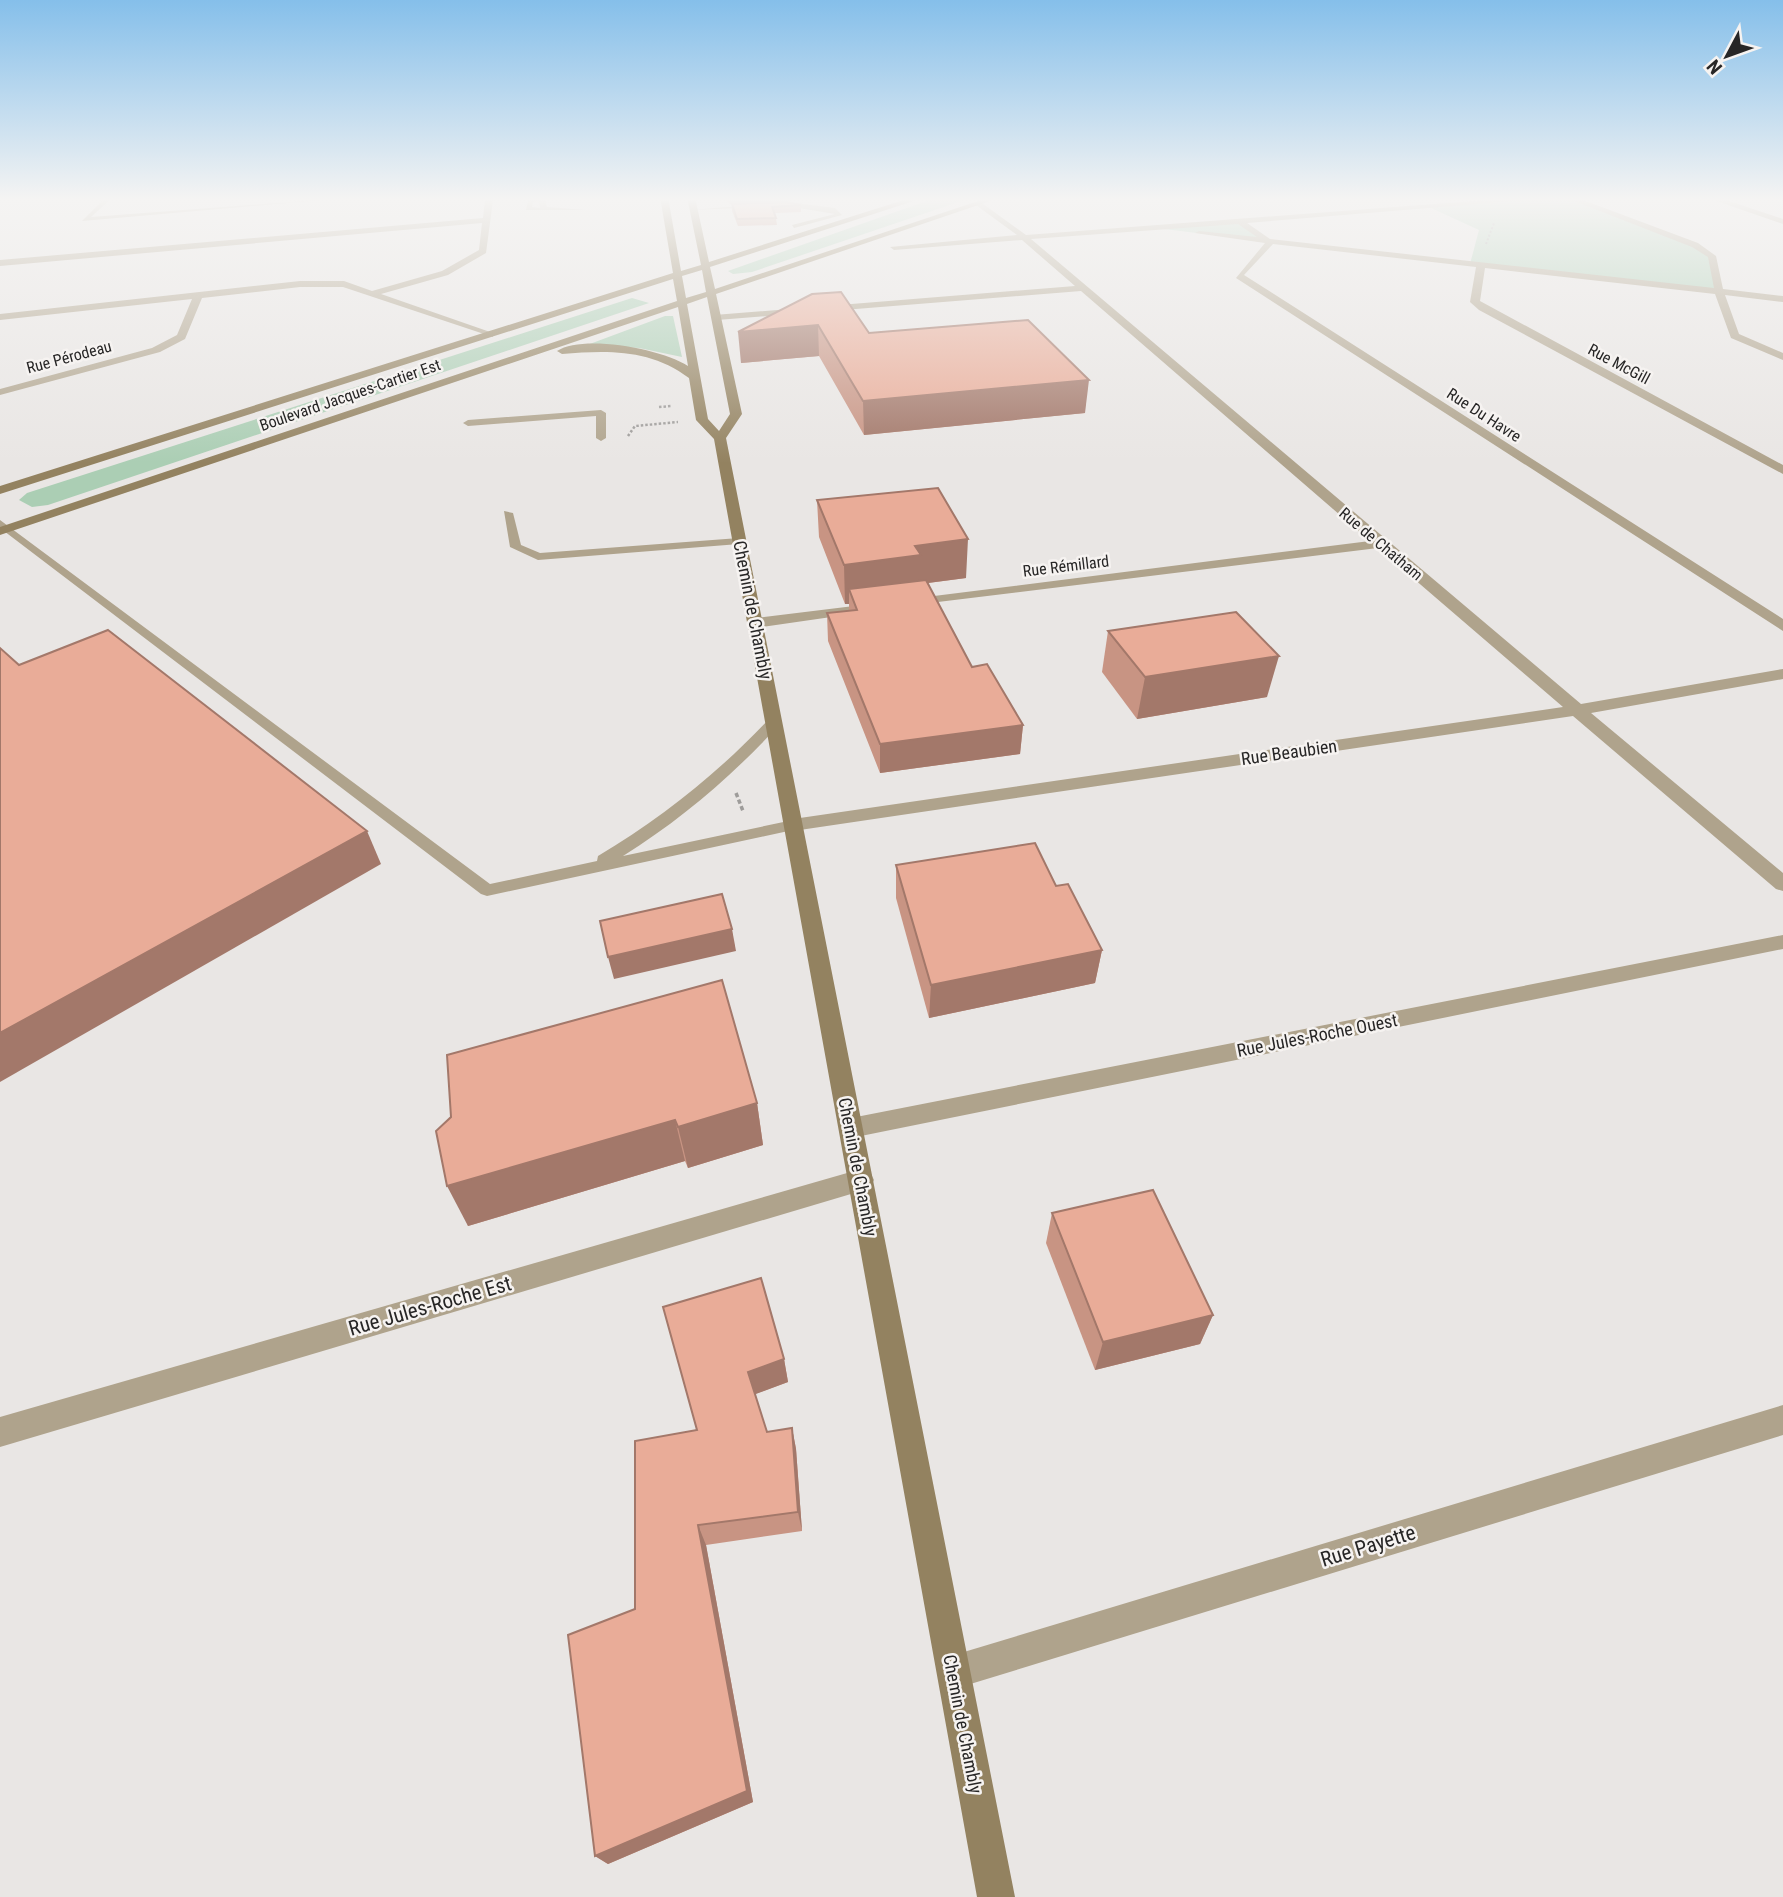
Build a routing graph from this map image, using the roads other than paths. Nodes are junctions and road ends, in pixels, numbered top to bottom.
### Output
1 (286, 286) edge
2 (348, 286) edge
3 (400, 286) edge
4 (641, 286) edge
5 (678, 286) edge
6 (710, 286) edge
7 (728, 286) edge
8 (1080, 286) edge
9 (1253, 286) edge
10 (1478, 286) edge
11 (1662, 286) edge
12 (1718, 286) edge
13 (1083, 288) junction
14 (711, 291) junction
15 (1719, 292) junction
16 (371, 294) junction
17 (198, 295) junction
18 (1783, 299) edge
19 (681, 301) junction
20 (0, 317) edge
21 (717, 317) junction
22 (489, 335) junction
23 (1783, 357) edge
24 (515, 358) junction
25 (695, 377) junction
26 (0, 392) edge
27 (468, 423) dead end
28 (601, 438) dead end
29 (720, 438) junction
30 (1783, 470) edge
31 (0, 489) edge
32 (508, 513) dead end
33 (2, 527) edge
34 (739, 541) junction
35 (1381, 544) junction
36 (896, 605) edge
37 (868, 609) edge
38 (755, 623) junction
39 (1783, 626) edge
40 (1783, 674) edge
41 (1577, 710) junction
42 (774, 722) junction
43 (793, 825) junction
44 (589, 868) junction
45 (1783, 884) edge
46 (1783, 942) edge
47 (850, 1128) junction
48 (861, 1180) junction
49 (1783, 1420) edge
50 (0, 1433) edge
51 (954, 1672) junction
52 (996, 1897) edge

1 - 17 street
2 - 16 street
3 - 16 street
4 - 22 main road, Boulevard Jacques-Cartier Est
5 - 19 main road
6 - 14 main road
7 - 14 main road, Boulevard Jacques-Cartier Est
8 - 13 street, Rue de Chatham
9 - 39 street, Rue Du Havre
10 - 30 street, Rue McGill
11 - 15 street
12 - 15 street
13 - 21 street
13 - 35 street, Rue de Chatham
14 - 19 main road, Boulevard Jacques-Cartier Est
14 - 21 main road
15 - 18 street
15 - 23 street
16 - 22 street
17 - 20 street
17 - 26 street, Rue Pérodeau
19 - 24 main road, Boulevard Jacques-Cartier Est
19 - 25 main road
21 - 29 main road
22 - 31 main road, Boulevard Jacques-Cartier Est
24 - 25 main road
24 - 33 main road, Boulevard Jacques-Cartier Est
25 - 29 main road
27 - 28 lane
29 - 34 main road, Chemin de Chambly
32 - 34 lane
33 - 44 lane
34 - 38 main road, Chemin de Chambly
35 - 36 street, Rue Rémillard
35 - 41 street, Rue de Chatham
37 - 38 street
38 - 42 main road, Chemin de Chambly
40 - 41 street, Rue Beaubien
41 - 43 street, Rue Beaubien
41 - 45 street, Rue de Chatham
42 - 43 main road, Chemin de Chambly
42 - 44 lane
43 - 44 lane
43 - 47 main road, Chemin de Chambly
46 - 47 street, Rue Jules-Roche Ouest
47 - 48 main road, Chemin de Chambly
48 - 50 street, Rue Jules-Roche Est
48 - 51 main road, Chemin de Chambly
49 - 51 street, Rue Payette
51 - 52 main road, Chemin de Chambly

